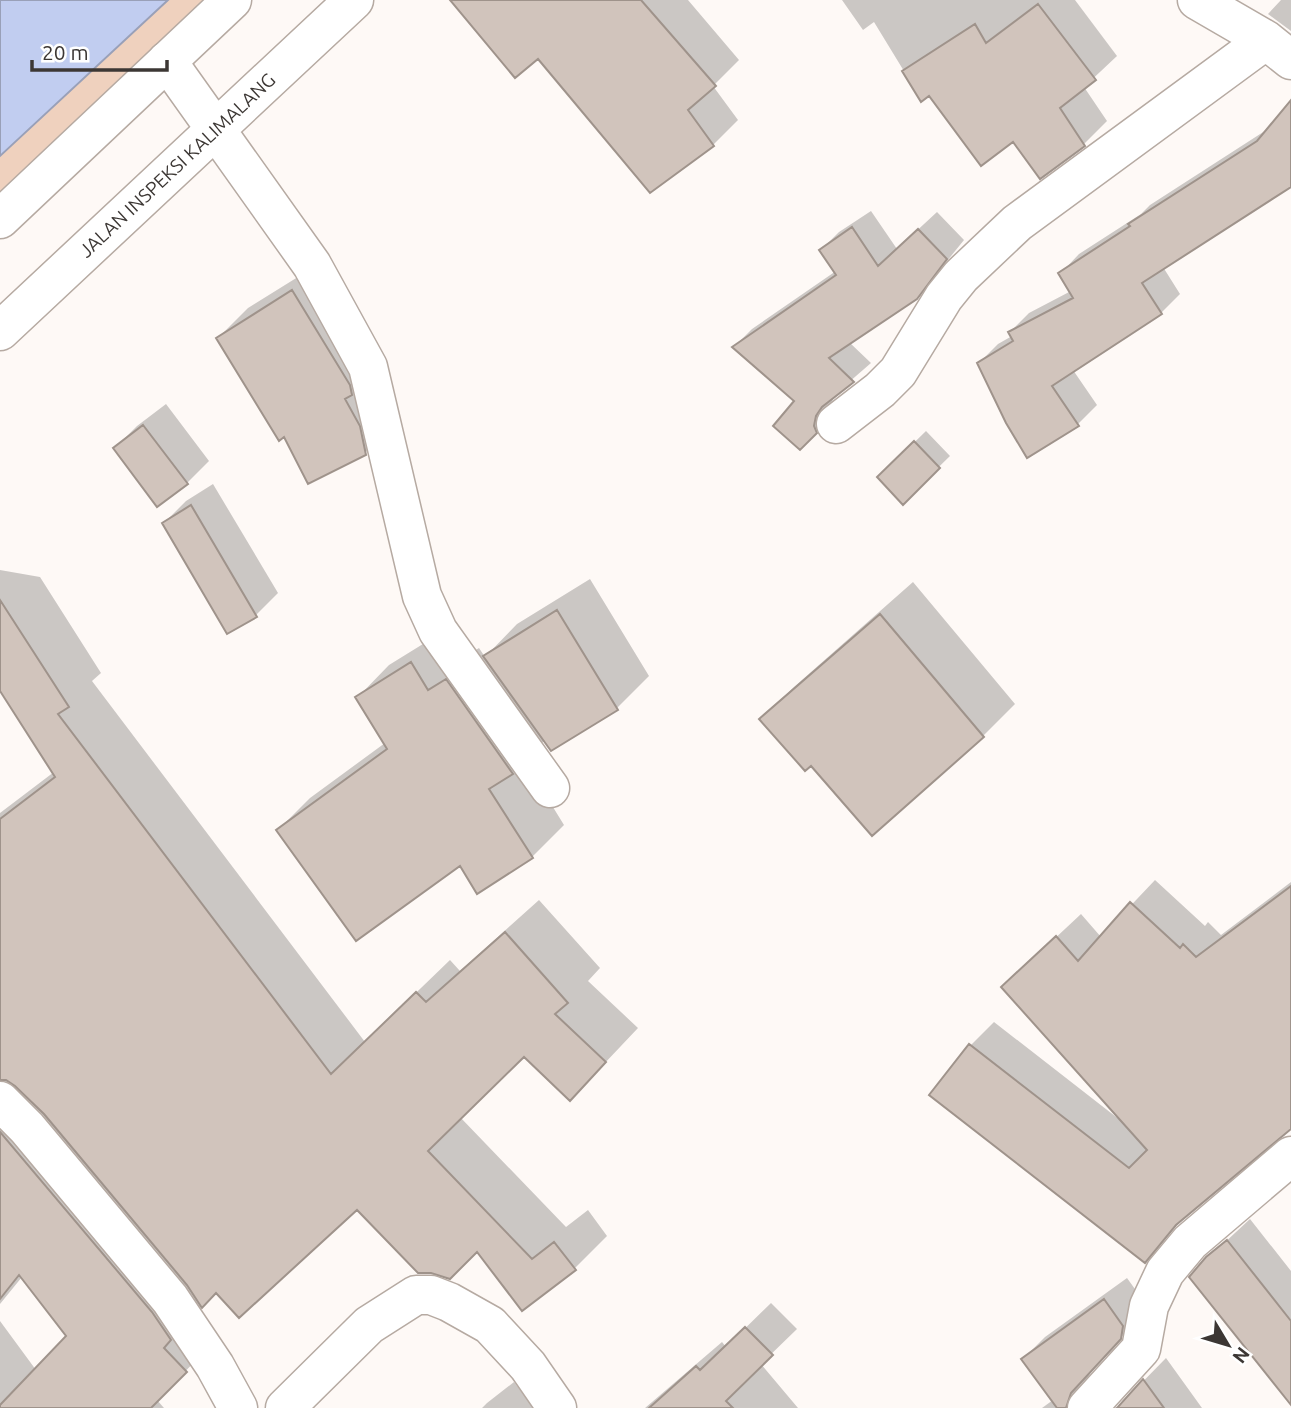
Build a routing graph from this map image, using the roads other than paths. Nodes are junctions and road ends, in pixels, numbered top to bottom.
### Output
1 (232, 0) edge
2 (354, 0) edge
3 (1197, 0) edge
4 (1278, 50) edge
5 (167, 61) junction
6 (216, 128) junction
7 (0, 219) edge
8 (0, 331) edge
9 (836, 424) dead end
10 (550, 788) dead end
11 (0, 1101) edge
12 (1291, 1156) edge
13 (238, 1408) edge
14 (285, 1408) edge
15 (556, 1408) edge
16 (1087, 1408) edge

1 - 5 street
2 - 6 street, JALAN INSPEKSI KALIMALANG
3 - 4 street
4 - 9 street
5 - 6 street
5 - 7 street
6 - 8 street, JALAN INSPEKSI KALIMALANG
6 - 10 street
11 - 13 street
12 - 16 street
14 - 15 street

